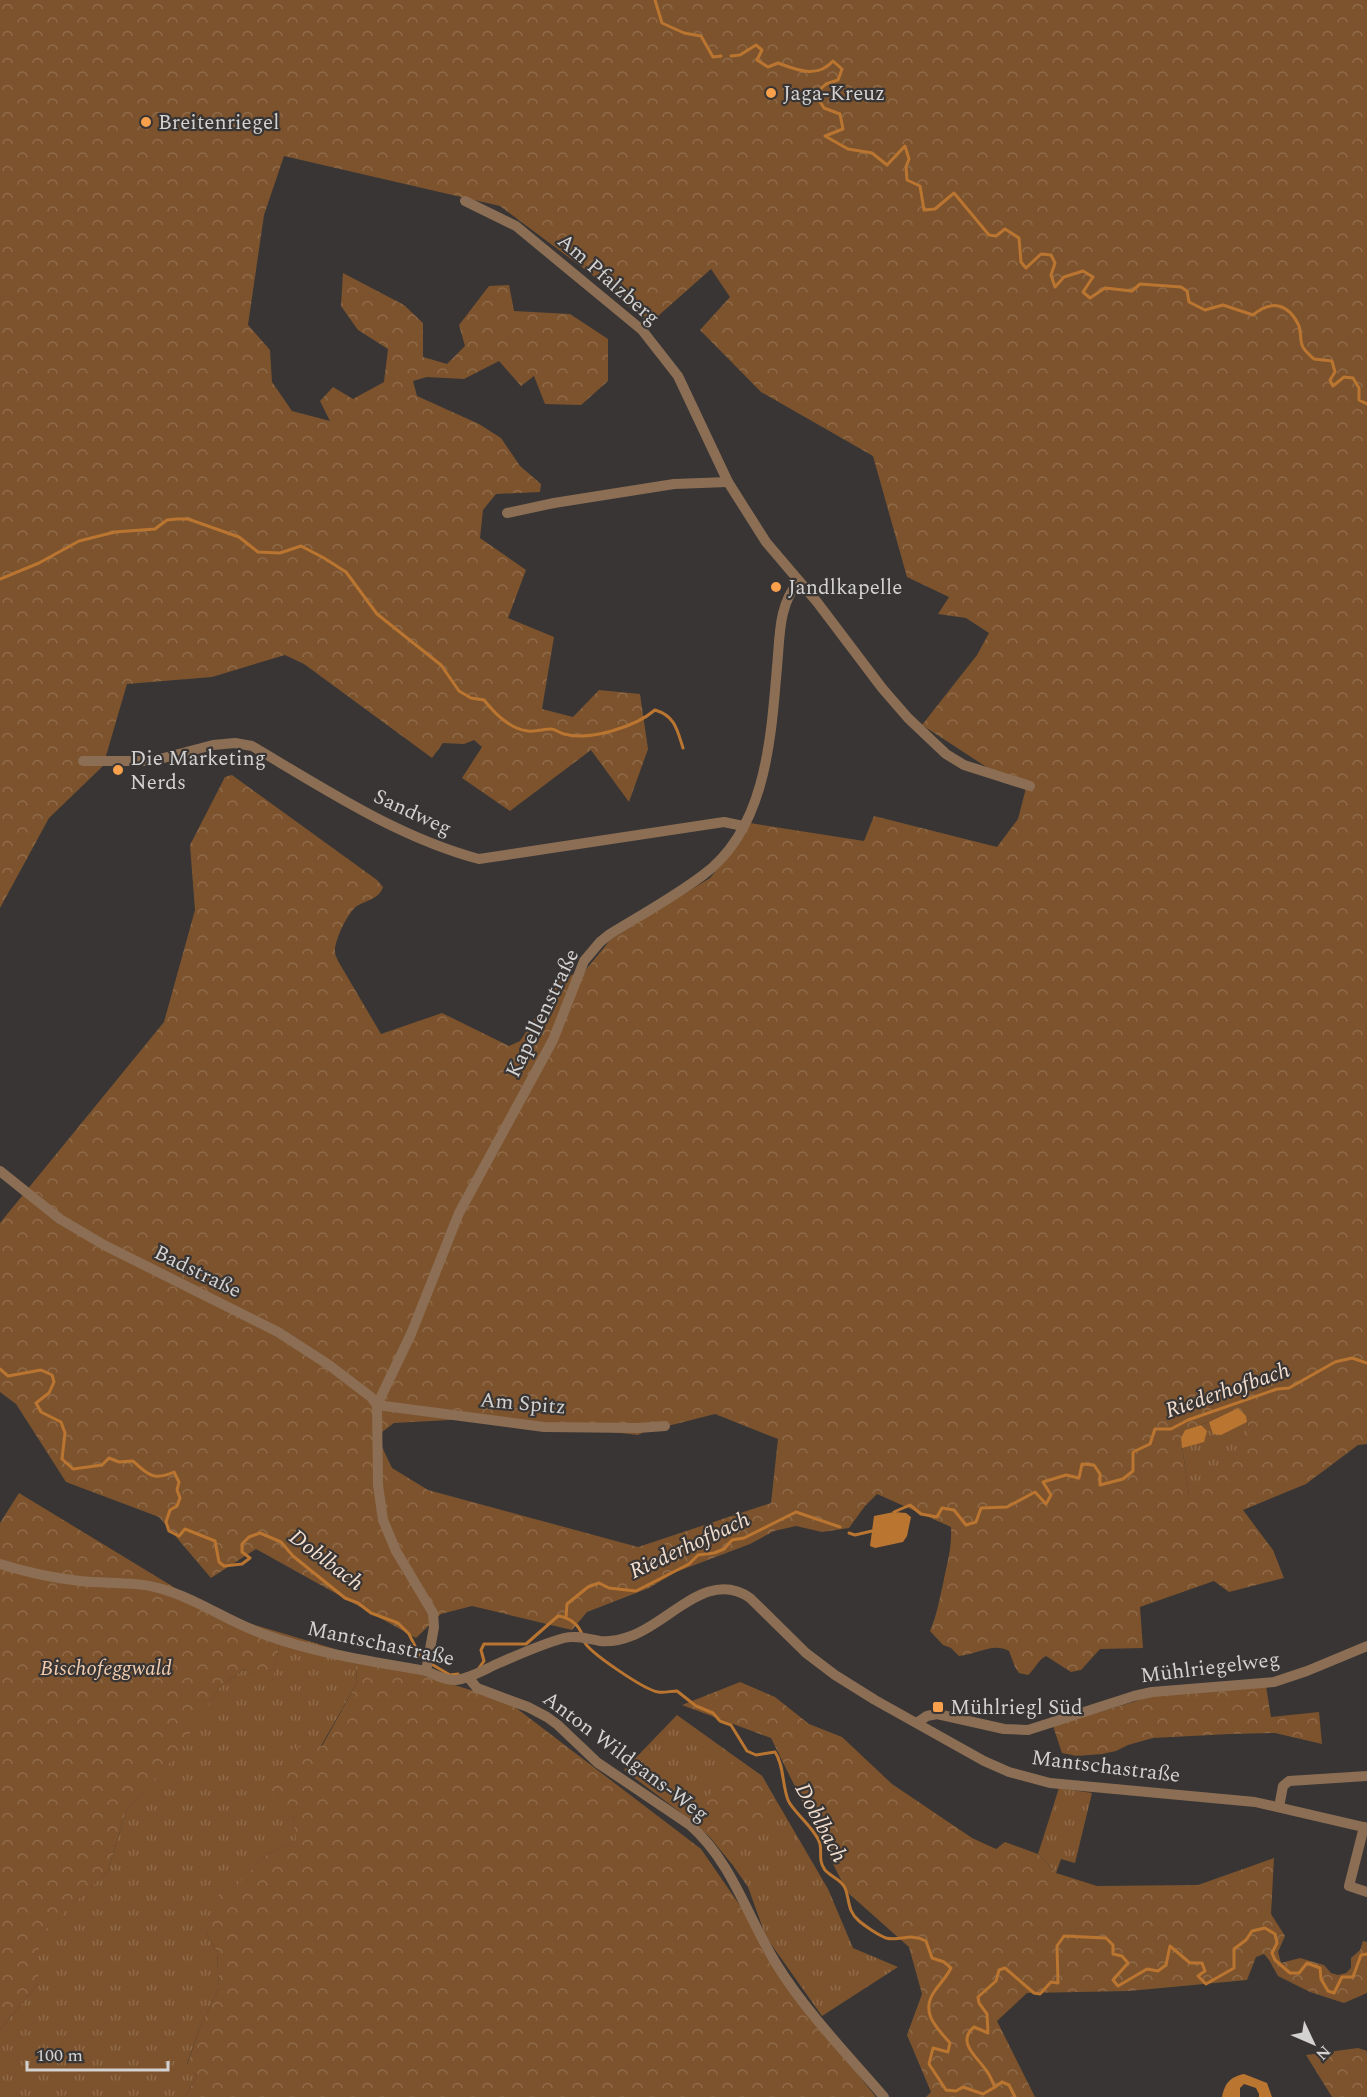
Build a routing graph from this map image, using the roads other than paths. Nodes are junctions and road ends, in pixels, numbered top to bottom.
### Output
1 (465, 201) dead end
2 (728, 482) junction
3 (507, 513) dead end
4 (799, 581) junction
5 (83, 761) dead end
6 (1030, 786) dead end
7 (743, 826) junction
8 (0, 1171) edge
9 (377, 1406) junction
10 (665, 1426) dead end
11 (0, 1564) edge
12 (1367, 1646) edge
13 (426, 1671) junction
14 (468, 1677) junction
15 (918, 1722) junction
16 (1367, 1776) edge
17 (1279, 1807) junction
18 (1366, 1827) edge
19 (1367, 1893) edge
20 (884, 2097) edge

1 - 2 street, Am Pfalzberg
2 - 3 street
2 - 4 street, Am Pfalzberg
4 - 6 street
4 - 7 street, Kapellenstraße
5 - 7 street, Sandweg
7 - 9 street, Kapellenstraße
8 - 9 street, Badstraße
9 - 10 street, Am Spitz
9 - 13 street, Kapellenstraße
11 - 13 street, Mantschastraße
12 - 15 street, Mühlriegelweg
13 - 14 street, Mantschastraße
14 - 15 street, Mantschastraße
14 - 20 street, Anton Wildgans-Weg
15 - 17 street, Mantschastraße
16 - 17 street
17 - 18 street, Mantschastraße
18 - 19 street

